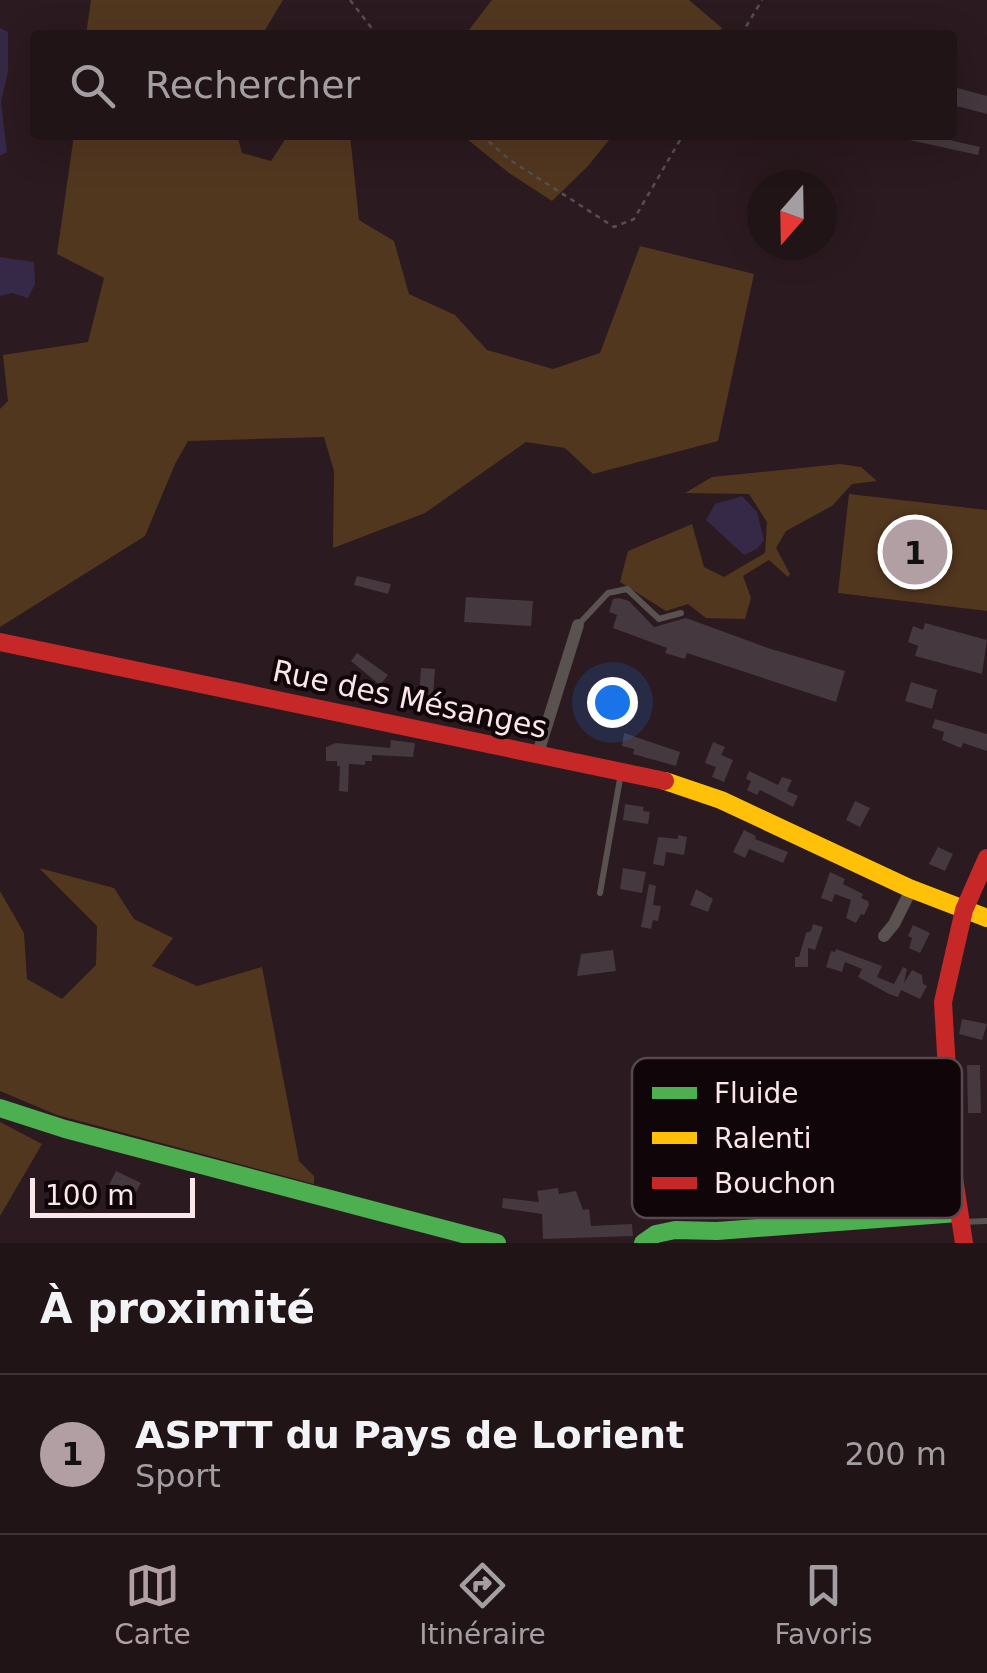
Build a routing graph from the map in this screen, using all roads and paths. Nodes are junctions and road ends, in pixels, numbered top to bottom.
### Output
1 (350, 0) edge
2 (762, 0) edge
3 (373, 30) edge
4 (744, 30) edge
5 (487, 140) edge
6 (680, 140) edge
7 (681, 613) dead end
8 (578, 626) joint
9 (0, 642) edge
10 (538, 753) junction
11 (622, 772) junction
12 (987, 858) edge
13 (911, 890) junction
14 (600, 893) dead end
15 (964, 910) junction
16 (987, 918) edge
17 (884, 936) dead end
18 (947, 1058) edge
19 (0, 1108) edge
20 (959, 1218) junction
21 (987, 1221) edge
22 (497, 1243) edge
23 (643, 1243) edge
24 (964, 1243) edge

1 - 3 path
2 - 4 path
5 - 6 path
7 - 8 lane
8 - 10 street
9 - 10 street, Rue des Mésanges
10 - 11 street, Rue des Mésanges
11 - 13 street, Rue des Mésanges
11 - 14 lane
12 - 15 street
13 - 15 street, Rue des Mésanges
13 - 17 street
15 - 16 street, Rue des Mésanges
15 - 18 street
19 - 22 street
20 - 21 lane
20 - 23 street
20 - 24 street

